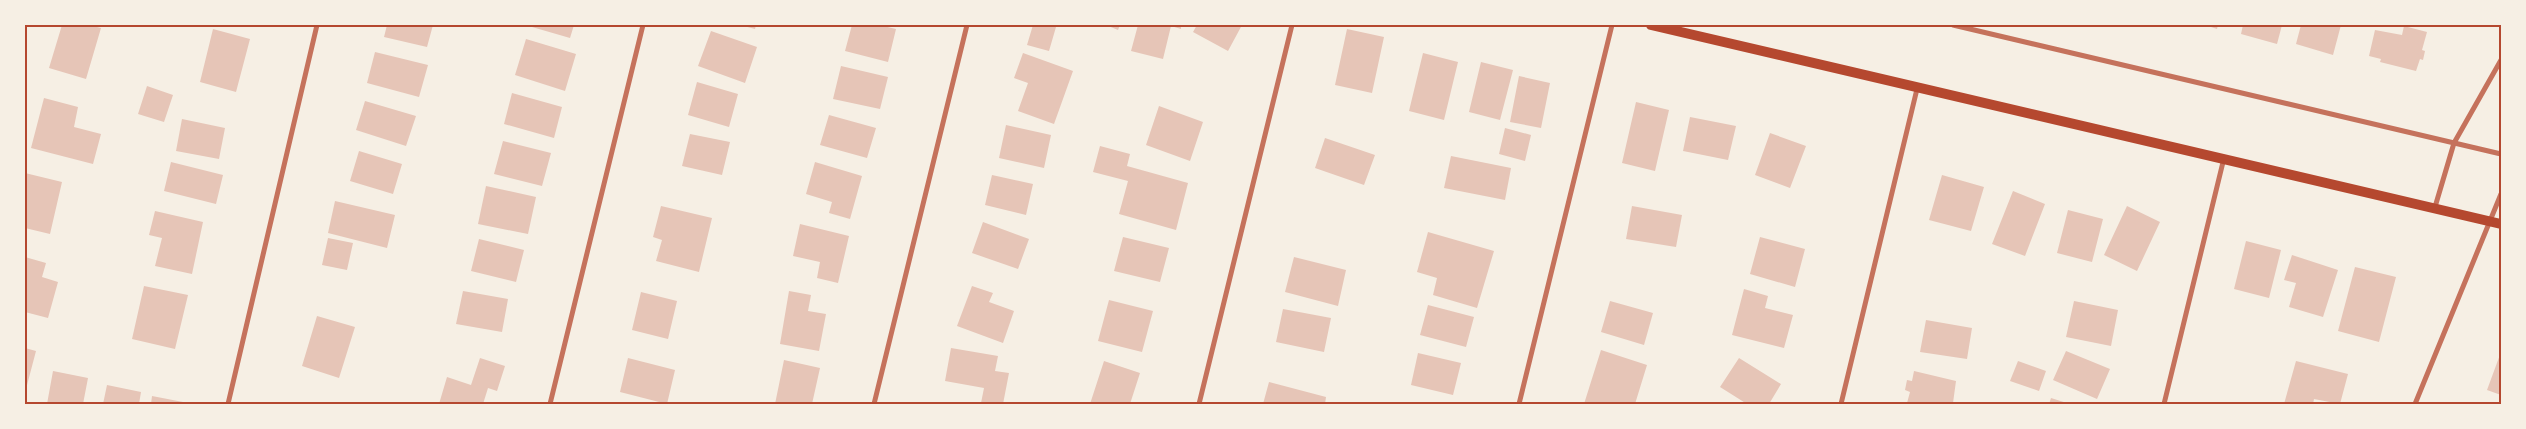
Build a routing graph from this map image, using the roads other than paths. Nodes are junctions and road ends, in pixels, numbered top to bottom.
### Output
1 (317, 25) edge
2 (644, 25) edge
3 (967, 25) edge
4 (1292, 25) edge
5 (1612, 25) edge
6 (1651, 25) edge
7 (1954, 25) edge
8 (2501, 60) edge
9 (1918, 89) junction
10 (2454, 143) junction
11 (2501, 154) edge
12 (2224, 157) junction
13 (2501, 194) edge
14 (2434, 207) junction
15 (2496, 222) edge
16 (228, 404) edge
17 (550, 404) edge
18 (874, 404) edge
19 (1199, 404) edge
20 (1519, 404) edge
21 (1841, 404) edge
22 (2164, 404) edge
23 (2415, 404) edge

1 - 16 street
2 - 17 street
3 - 18 street
4 - 19 street
5 - 20 street
6 - 9 main road
7 - 10 street
8 - 10 street
9 - 12 main road
9 - 21 street
10 - 11 street
10 - 14 street
12 - 14 main road
12 - 22 street
13 - 15 street
14 - 15 main road
15 - 23 street

